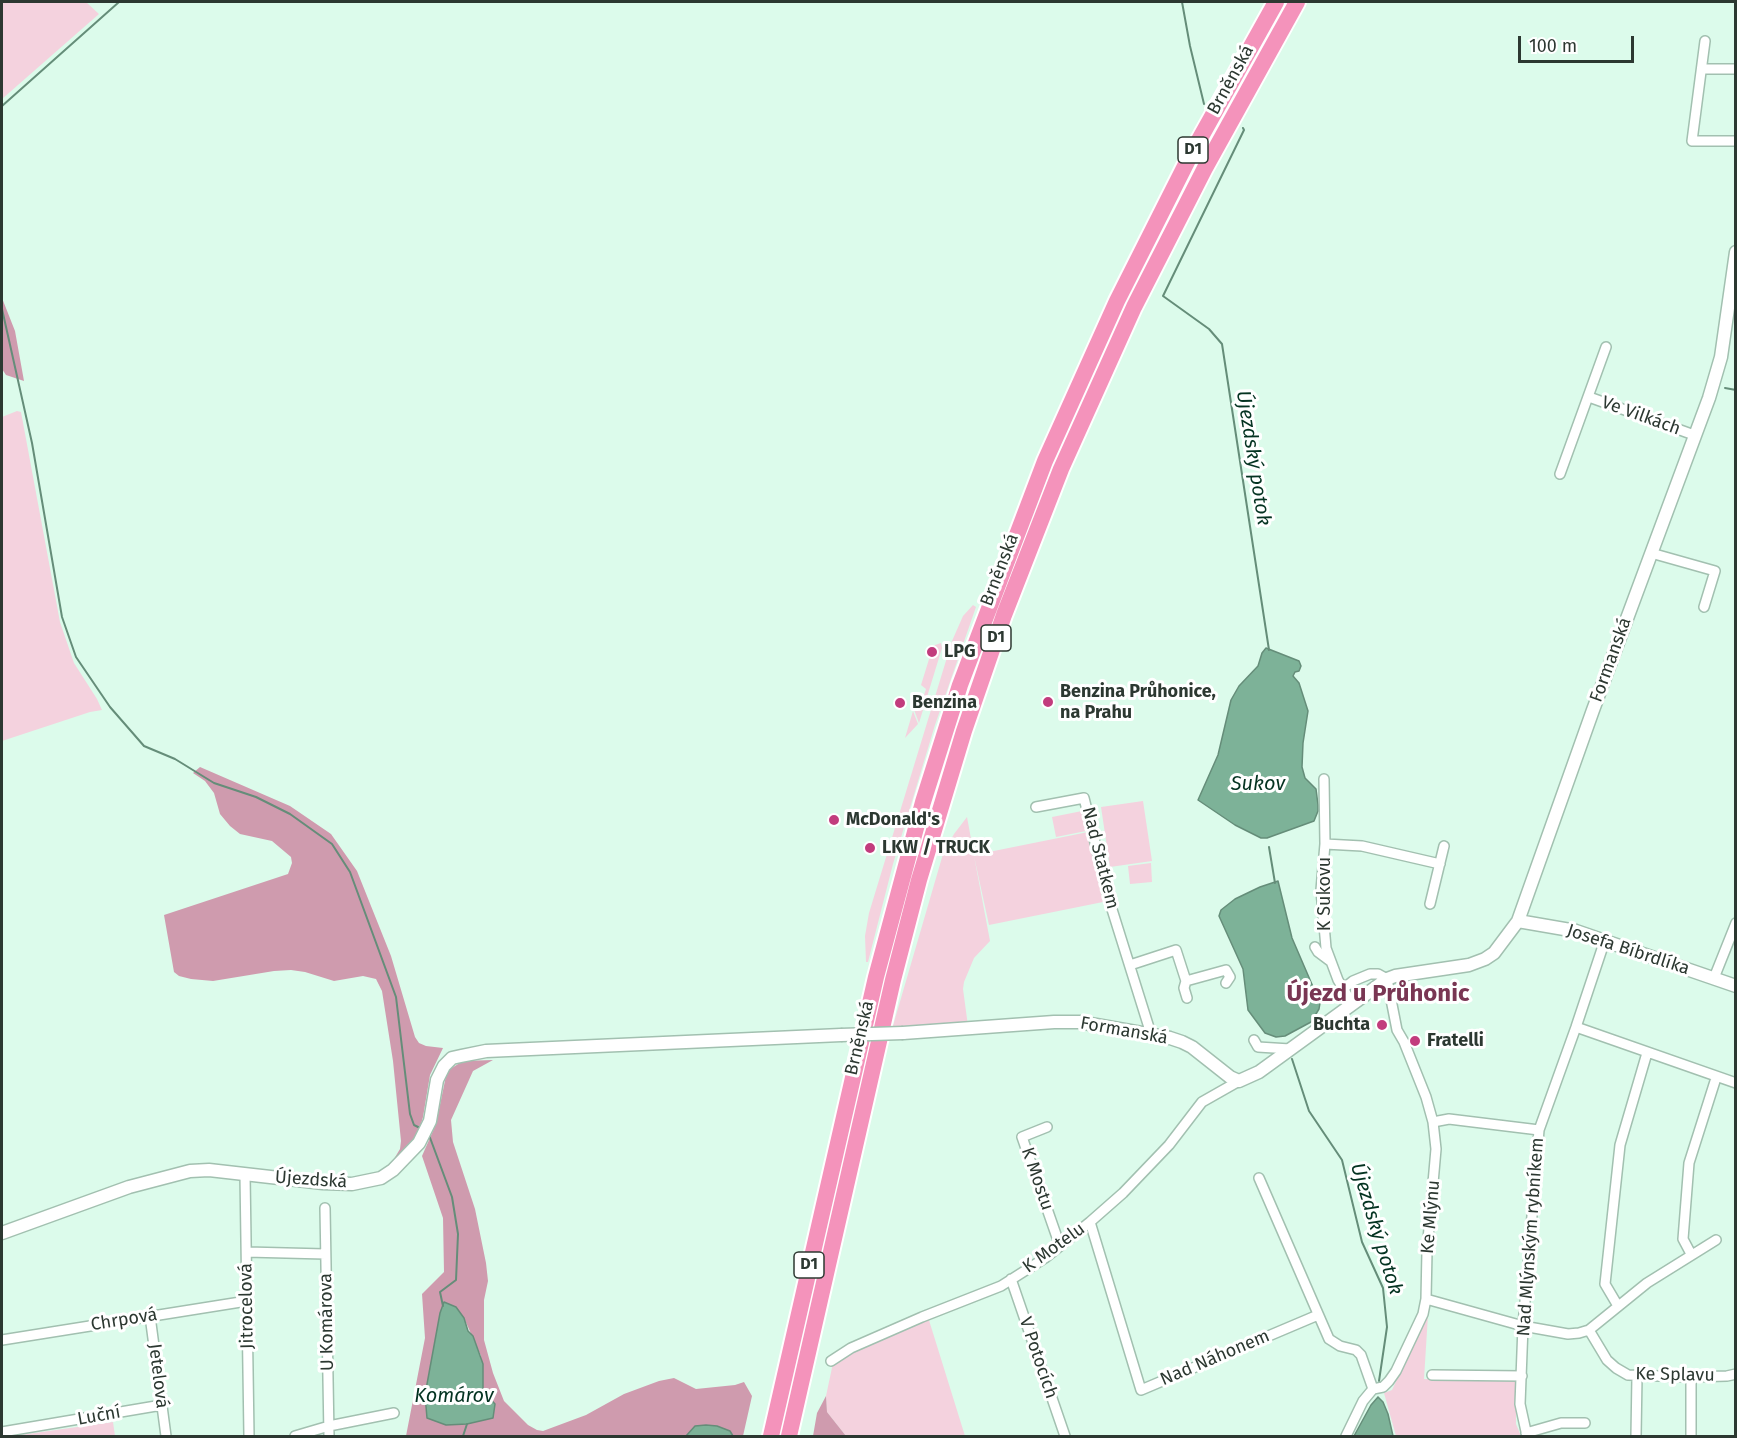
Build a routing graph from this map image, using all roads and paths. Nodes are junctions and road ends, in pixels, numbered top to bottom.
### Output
1 (1276, 2) edge
2 (1297, 2) edge
3 (1704, 41) dead end
4 (1702, 69) junction
5 (1736, 69) edge
6 (1736, 141) edge
7 (1736, 252) edge
8 (1606, 347) dead end
9 (1588, 397) junction
10 (1694, 435) junction
11 (1560, 474) dead end
12 (1651, 553) junction
13 (1704, 607) dead end
14 (1324, 779) dead end
15 (1036, 807) dead end
16 (1325, 844) junction
17 (1444, 846) dead end
18 (1440, 864) junction
19 (1430, 904) dead end
20 (1518, 921) junction
21 (1736, 923) edge
22 (1605, 940) junction
23 (1315, 947) dead end
24 (1330, 961) junction
25 (1130, 965) junction
26 (1714, 978) junction
27 (1388, 979) junction
28 (1186, 981) junction
29 (1226, 983) dead end
30 (1736, 986) edge
31 (1343, 989) junction
32 (1187, 998) dead end
33 (1352, 1003) junction
34 (1576, 1027) junction
35 (1151, 1034) junction
36 (1254, 1040) dead end
37 (556, 1048) joint
38 (1290, 1049) junction
39 (1647, 1053) junction
40 (1716, 1078) junction
41 (1239, 1081) junction
42 (1736, 1083) edge
43 (1433, 1122) junction
44 (1047, 1127) dead end
45 (1539, 1130) junction
46 (245, 1175) junction
47 (1259, 1178) dead end
48 (325, 1208) dead end
49 (1090, 1222) junction
50 (2, 1233) edge
51 (1716, 1240) dead end
52 (1059, 1246) junction
53 (247, 1252) junction
54 (326, 1254) junction
55 (1691, 1254) junction
56 (1011, 1279) junction
57 (1426, 1299) junction
58 (247, 1300) junction
59 (1618, 1306) junction
60 (1318, 1315) junction
61 (150, 1316) junction
62 (1523, 1326) junction
63 (1589, 1330) junction
64 (2, 1340) edge
65 (831, 1361) dead end
66 (1736, 1374) edge
67 (1432, 1375) dead end
68 (1522, 1376) junction
69 (1637, 1376) junction
70 (1691, 1377) junction
71 (1373, 1389) junction
72 (162, 1405) junction
73 (394, 1413) dead end
74 (1585, 1423) dead end
75 (329, 1431) edge
76 (2, 1432) edge
77 (1526, 1435) edge
78 (166, 1437) edge
79 (249, 1437) edge
80 (295, 1437) edge
81 (771, 1437) edge
82 (789, 1437) edge
83 (1065, 1437) edge
84 (1346, 1437) edge
85 (1636, 1437) edge
86 (1691, 1437) edge

1 - 81 highway, Brněnská / D1
2 - 82 highway, Brněnská / D1
3 - 4 street
4 - 5 street
4 - 6 street
7 - 10 street, Formanská
8 - 9 street, Ve Vilkách
9 - 10 street, Ve Vilkách
9 - 11 street, Ve Vilkách
10 - 12 street, Formanská
12 - 13 street
12 - 20 street, Formanská
14 - 16 street, K Sukovu
15 - 25 street, Nad Statkem
16 - 18 street
16 - 24 street, K Sukovu
17 - 18 street
18 - 19 street
20 - 22 street, Josefa Bíbrdlíka
20 - 27 street, Formanská
21 - 26 street
22 - 26 street, Josefa Bíbrdlíka
22 - 34 street, Nad Mlýnským rybníkem
23 - 24 street
24 - 31 street, K Sukovu
25 - 28 street
25 - 35 street, Nad Statkem
26 - 30 street, Josefa Bíbrdlíka
27 - 31 street, Formanská
27 - 33 street, Formanská
27 - 43 street, Ke Mlýnu
28 - 29 street
28 - 32 street
31 - 33 street, K Sukovu
33 - 38 street, Formanská
34 - 39 street
34 - 45 street, Nad Mlýnským rybníkem
35 - 37 street, Formanská, bridge
35 - 41 street, Formanská
36 - 38 street
37 - 46 street, Újezdská
38 - 41 street, Formanská
39 - 40 street
39 - 59 street
40 - 42 street
40 - 55 street
41 - 49 street, K Motelu
43 - 45 street
43 - 57 street, Ke Mlýnu
44 - 52 street, K Mostu
45 - 62 street, Nad Mlýnským rybníkem
46 - 50 street, Újezdská
46 - 53 street, Jitrocelová
47 - 60 street
48 - 54 street, U Komárova
49 - 52 street, K Motelu
49 - 60 street, Nad Náhonem
51 - 55 street
52 - 56 street, K Motelu
53 - 54 street
53 - 58 street, Jitrocelová
54 - 75 street, U Komárova
55 - 59 street
56 - 65 street, K Motelu
56 - 83 street, V Potocích
57 - 62 street
57 - 71 street, Ke Mlýnu
58 - 61 street, Chrpová
58 - 79 street, Jitrocelová
59 - 63 street
60 - 71 street
61 - 64 street, Chrpová
61 - 72 street, Jetelová
62 - 63 street
62 - 68 street, Nad Mlýnským rybníkem
63 - 69 street, Ke Splavu
66 - 70 street, Ke Splavu
67 - 68 street
68 - 77 street, Nad Mlýnským rybníkem
69 - 70 street, Ke Splavu
69 - 85 street
70 - 86 street
71 - 84 street, Ke Mlýnu
72 - 76 street, Luční
72 - 78 street, Jetelová
73 - 75 street
74 - 77 street
75 - 80 street

